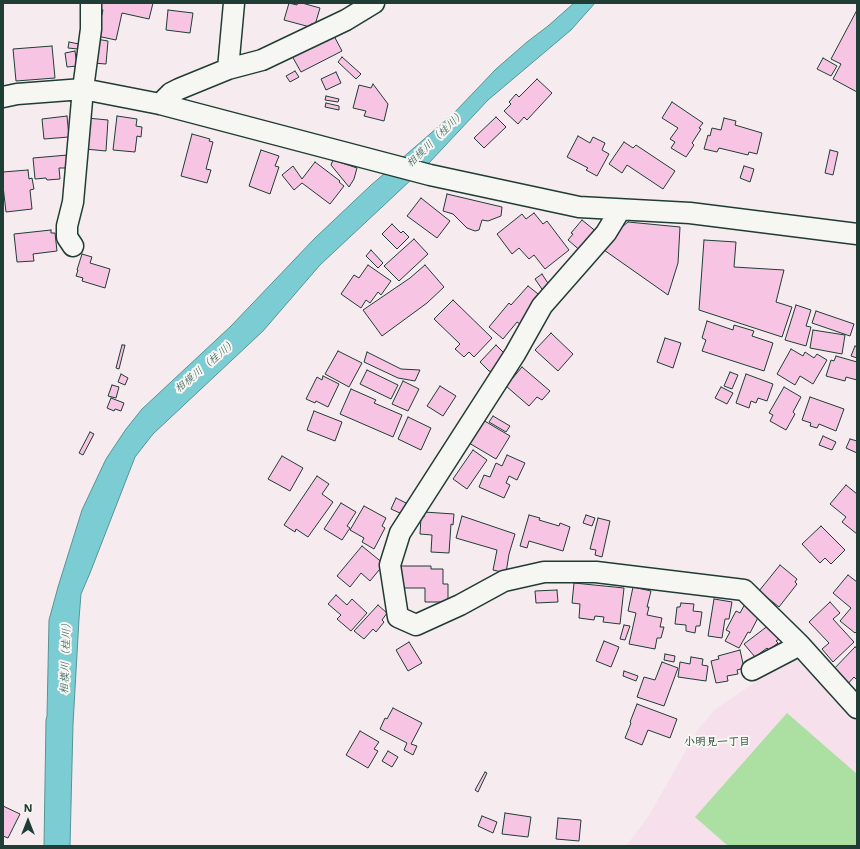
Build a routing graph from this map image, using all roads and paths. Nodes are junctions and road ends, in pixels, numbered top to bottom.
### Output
1 (91, 3) edge
2 (234, 3) edge
3 (361, 3) edge
4 (374, 3) edge
5 (346, 20) junction
6 (228, 70) junction
7 (83, 89) junction
8 (3, 97) edge
9 (160, 104) junction
10 (620, 210) junction
11 (857, 234) edge
12 (74, 246) dead end
13 (800, 645) junction
14 (752, 670) dead end
15 (857, 708) edge

1 - 7 street
2 - 6 street
3 - 5 street
4 - 5 street
5 - 6 street
6 - 9 street
7 - 8 street
7 - 9 street
7 - 12 street
9 - 10 street
10 - 11 street
10 - 13 street
13 - 14 street
13 - 15 street

